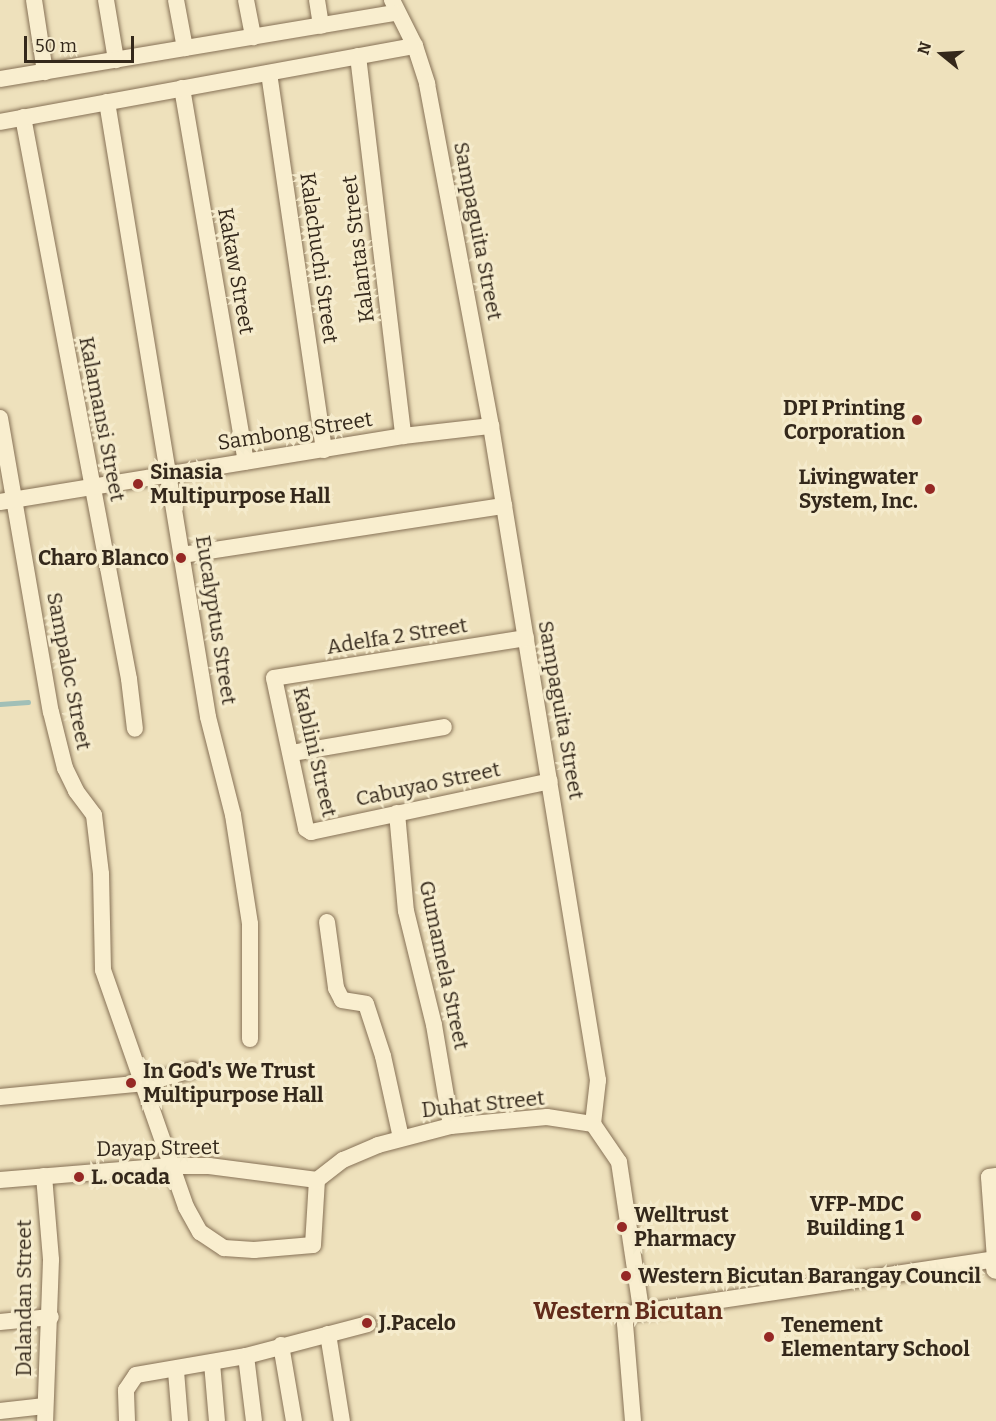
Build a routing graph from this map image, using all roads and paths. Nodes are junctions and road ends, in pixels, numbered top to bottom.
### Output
1 (34, 0) edge
2 (106, 0) edge
3 (176, 0) edge
4 (246, 0) edge
5 (316, 0) edge
6 (394, 7) edge
7 (321, 26) junction
8 (253, 37) junction
9 (415, 46) junction
10 (185, 48) junction
11 (358, 56) junction
12 (116, 60) junction
13 (45, 72) junction
14 (269, 73) junction
15 (0, 79) edge
16 (182, 88) junction
17 (107, 102) junction
18 (23, 117) junction
19 (0, 122) edge
20 (0, 417) edge
21 (491, 426) junction
22 (403, 436) junction
23 (324, 450) junction
24 (246, 462) junction
25 (170, 474) junction
26 (92, 490) junction
27 (8, 501) edge
28 (504, 506) junction
29 (182, 555) junction
30 (526, 638) junction
31 (274, 678) joint
32 (444, 727) dead end
33 (135, 729) dead end
34 (292, 753) junction
35 (550, 781) junction
36 (397, 813) junction
37 (316, 831) joint
38 (327, 922) dead end
39 (250, 1039) dead end
40 (192, 1070) dead end
41 (145, 1083) junction
42 (0, 1098) edge
43 (593, 1124) junction
44 (451, 1126) junction
45 (401, 1138) junction
46 (170, 1166) junction
47 (44, 1176) junction
48 (993, 1177) edge
49 (0, 1180) edge
50 (317, 1180) junction
51 (996, 1259) edge
52 (996, 1268) edge
53 (641, 1309) junction
54 (51, 1317) junction
55 (0, 1322) edge
56 (368, 1324) dead end
57 (328, 1334) junction
58 (281, 1345) junction
59 (246, 1356) junction
60 (212, 1363) junction
61 (176, 1371) junction
62 (0, 1411) edge
63 (45, 1414) edge
64 (127, 1421) edge
65 (180, 1421) edge
66 (217, 1421) edge
67 (254, 1421) edge
68 (294, 1421) edge
69 (342, 1421) edge
70 (633, 1421) edge

1 - 13 street
2 - 12 street
3 - 10 street
4 - 8 street
5 - 7 street
6 - 7 street
6 - 9 street, Sampaguita Street
7 - 8 street
8 - 10 street
9 - 11 street
9 - 21 street, Sampaguita Street
10 - 12 street
11 - 14 street
11 - 22 street, Kalantas Street
12 - 13 street
13 - 15 street
14 - 16 street
14 - 23 street, Kalachuchi Street
16 - 17 street
16 - 24 street, Kakaw Street
17 - 18 street
17 - 25 street, Eucalyptus Street
18 - 19 street
18 - 26 street, Kalamansi Street
20 - 27 street, Sampaloc Street
21 - 22 street, Sambong Street
21 - 28 street, Sampaguita Street
22 - 23 street, Sambong Street
23 - 24 street, Sambong Street
24 - 25 street, Sambong Street
25 - 26 street, Sambong Street
25 - 29 street, Eucalyptus Street
26 - 27 street, Sambong Street
26 - 33 street, Kalamansi Street
27 - 41 street, Sampaloc Street
28 - 29 street
28 - 30 street, Sampaguita Street
29 - 39 street, Eucalyptus Street
30 - 31 street, Adelfa 2 Street
30 - 35 street, Sampaguita Street
31 - 34 street, Kablini Street
32 - 34 street
34 - 37 street, Kablini Street
35 - 36 street, Cabuyao Street
35 - 43 street, Sampaguita Street
36 - 37 street, Cabuyao Street
36 - 44 street, Gumamela Street
38 - 45 street
40 - 41 street
41 - 42 street
41 - 46 street, Sampaloc Street
43 - 44 street, Duhat Street
43 - 53 street
44 - 45 street, Duhat Street
45 - 50 street, Duhat Street
46 - 47 street, Dayap Street
46 - 50 street, Dayap Street
46 - 50 street, Sampaloc Street
47 - 49 street, Dayap Street
47 - 54 street, Dalandan Street
48 - 51 street
51 - 52 street
51 - 53 street
53 - 70 street
54 - 55 street
54 - 63 street, Dalandan Street
56 - 57 street
57 - 58 street
57 - 69 street
58 - 59 street
58 - 68 street
59 - 60 street
59 - 67 street
60 - 61 street
60 - 66 street
61 - 64 street
61 - 65 street
62 - 63 street

